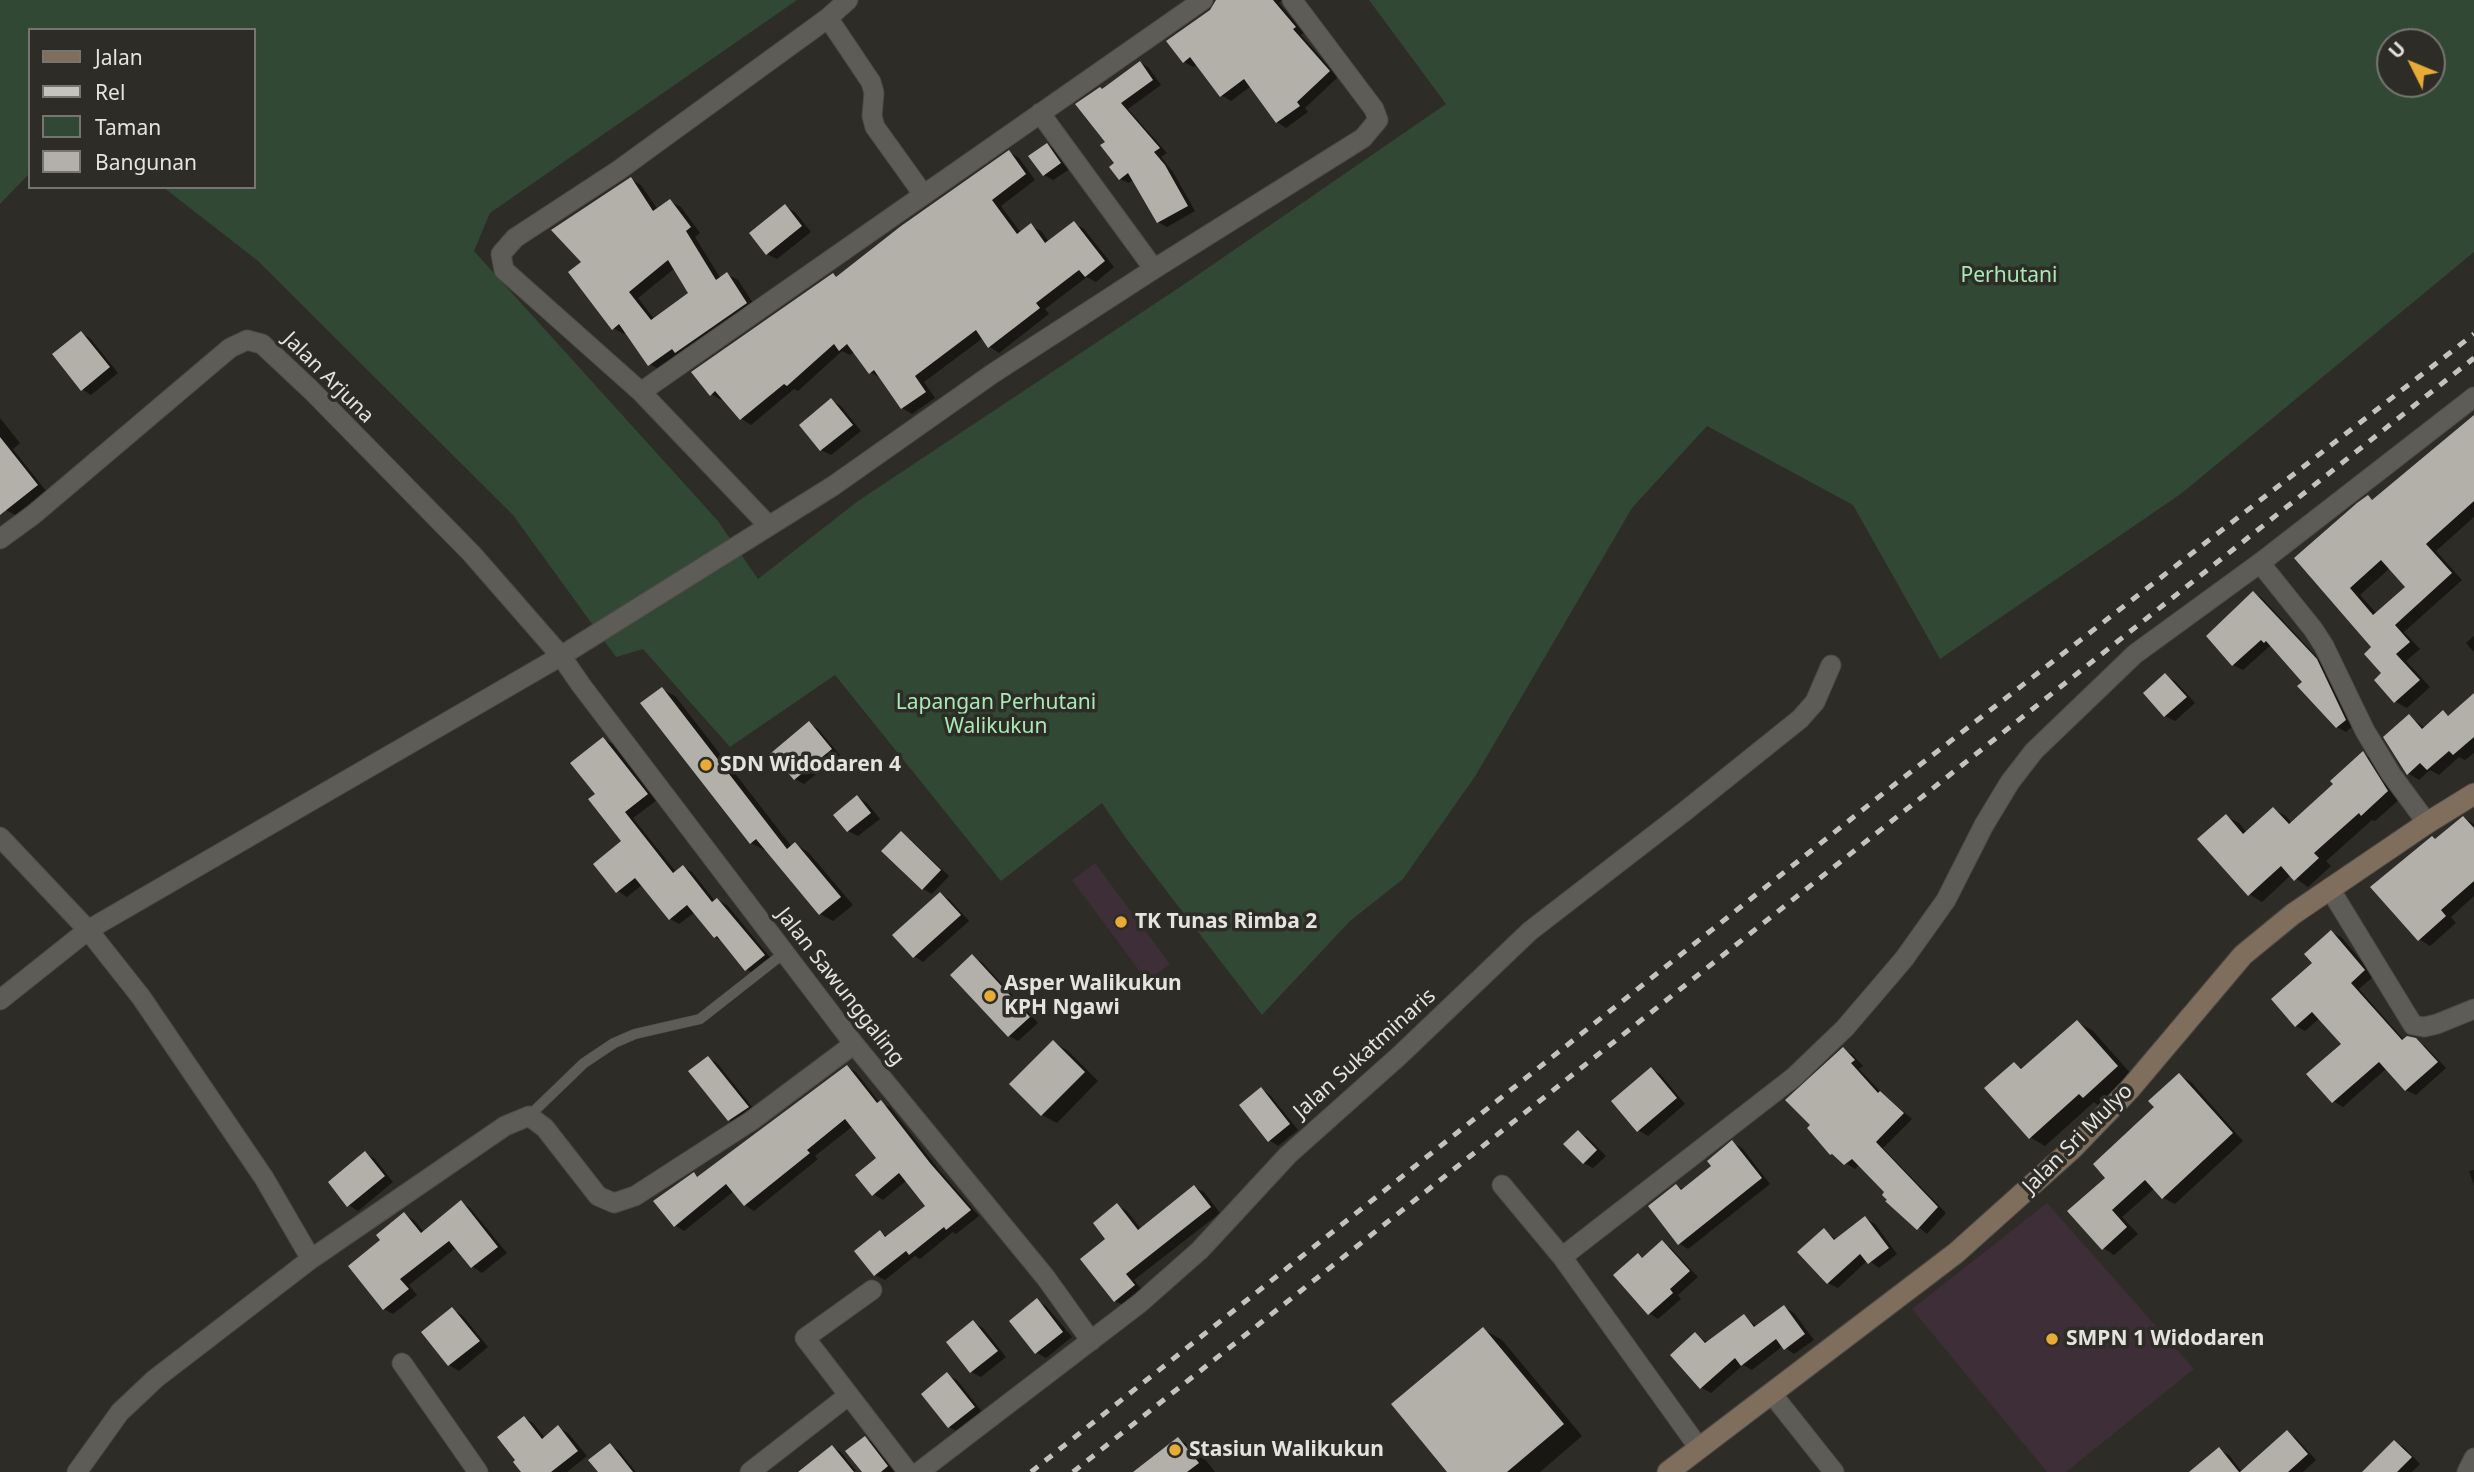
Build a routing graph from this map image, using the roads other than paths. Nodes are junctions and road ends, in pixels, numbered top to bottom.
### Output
1 (848, 0) edge
2 (1203, 0) edge
3 (1292, 0) edge
4 (828, 18) junction
5 (1040, 113) junction
6 (923, 194) junction
7 (1154, 269) junction
8 (641, 392) junction
9 (2474, 397) edge
10 (768, 525) junction
11 (0, 539) edge
12 (2260, 563) junction
13 (562, 656) junction
14 (1831, 665) dead end
15 (2474, 794) edge
16 (2427, 823) junction
17 (0, 837) edge
18 (2330, 889) junction
19 (88, 930) junction
20 (784, 953) junction
21 (0, 1000) edge
22 (2474, 1009) edge
23 (854, 1044) junction
24 (529, 1115) junction
25 (1502, 1185) dead end
26 (1562, 1257) junction
27 (311, 1259) junction
28 (872, 1290) dead end
29 (1091, 1341) junction
30 (402, 1363) dead end
31 (1772, 1394) junction
32 (849, 1395) junction
33 (1699, 1448) junction
34 (2474, 1458) edge
35 (77, 1472) edge
36 (478, 1472) edge
37 (750, 1472) edge
38 (908, 1472) edge
39 (919, 1472) edge
40 (1668, 1472) edge
41 (1834, 1472) edge
42 (2467, 1472) edge

1 - 4 street
2 - 5 street
3 - 7 street
4 - 6 street
4 - 8 street
5 - 6 street
5 - 7 street
6 - 8 street
7 - 10 street
8 - 10 street
9 - 12 street
10 - 13 street
11 - 13 street, Jalan Arjuna
12 - 16 street
12 - 26 street
13 - 19 street
13 - 20 street, Jalan Sawunggaling
14 - 29 street, Jalan Sukatminaris
15 - 16 main road, Jalan Sri Mulyo
16 - 18 main road, Jalan Sri Mulyo
17 - 19 street
18 - 22 street
18 - 31 main road, Jalan Sri Mulyo
19 - 21 street
19 - 27 street
20 - 23 street, Jalan Sawunggaling
20 - 24 lane
23 - 24 street
23 - 29 street, Jalan Sawunggaling
24 - 27 street
25 - 26 street
26 - 33 street
27 - 35 street
28 - 32 street
29 - 39 street, Jalan Sukatminaris
30 - 36 street
31 - 33 main road, Jalan Sri Mulyo
31 - 41 street
32 - 37 street
32 - 38 street
33 - 40 main road, Jalan Sri Mulyo
34 - 42 street

